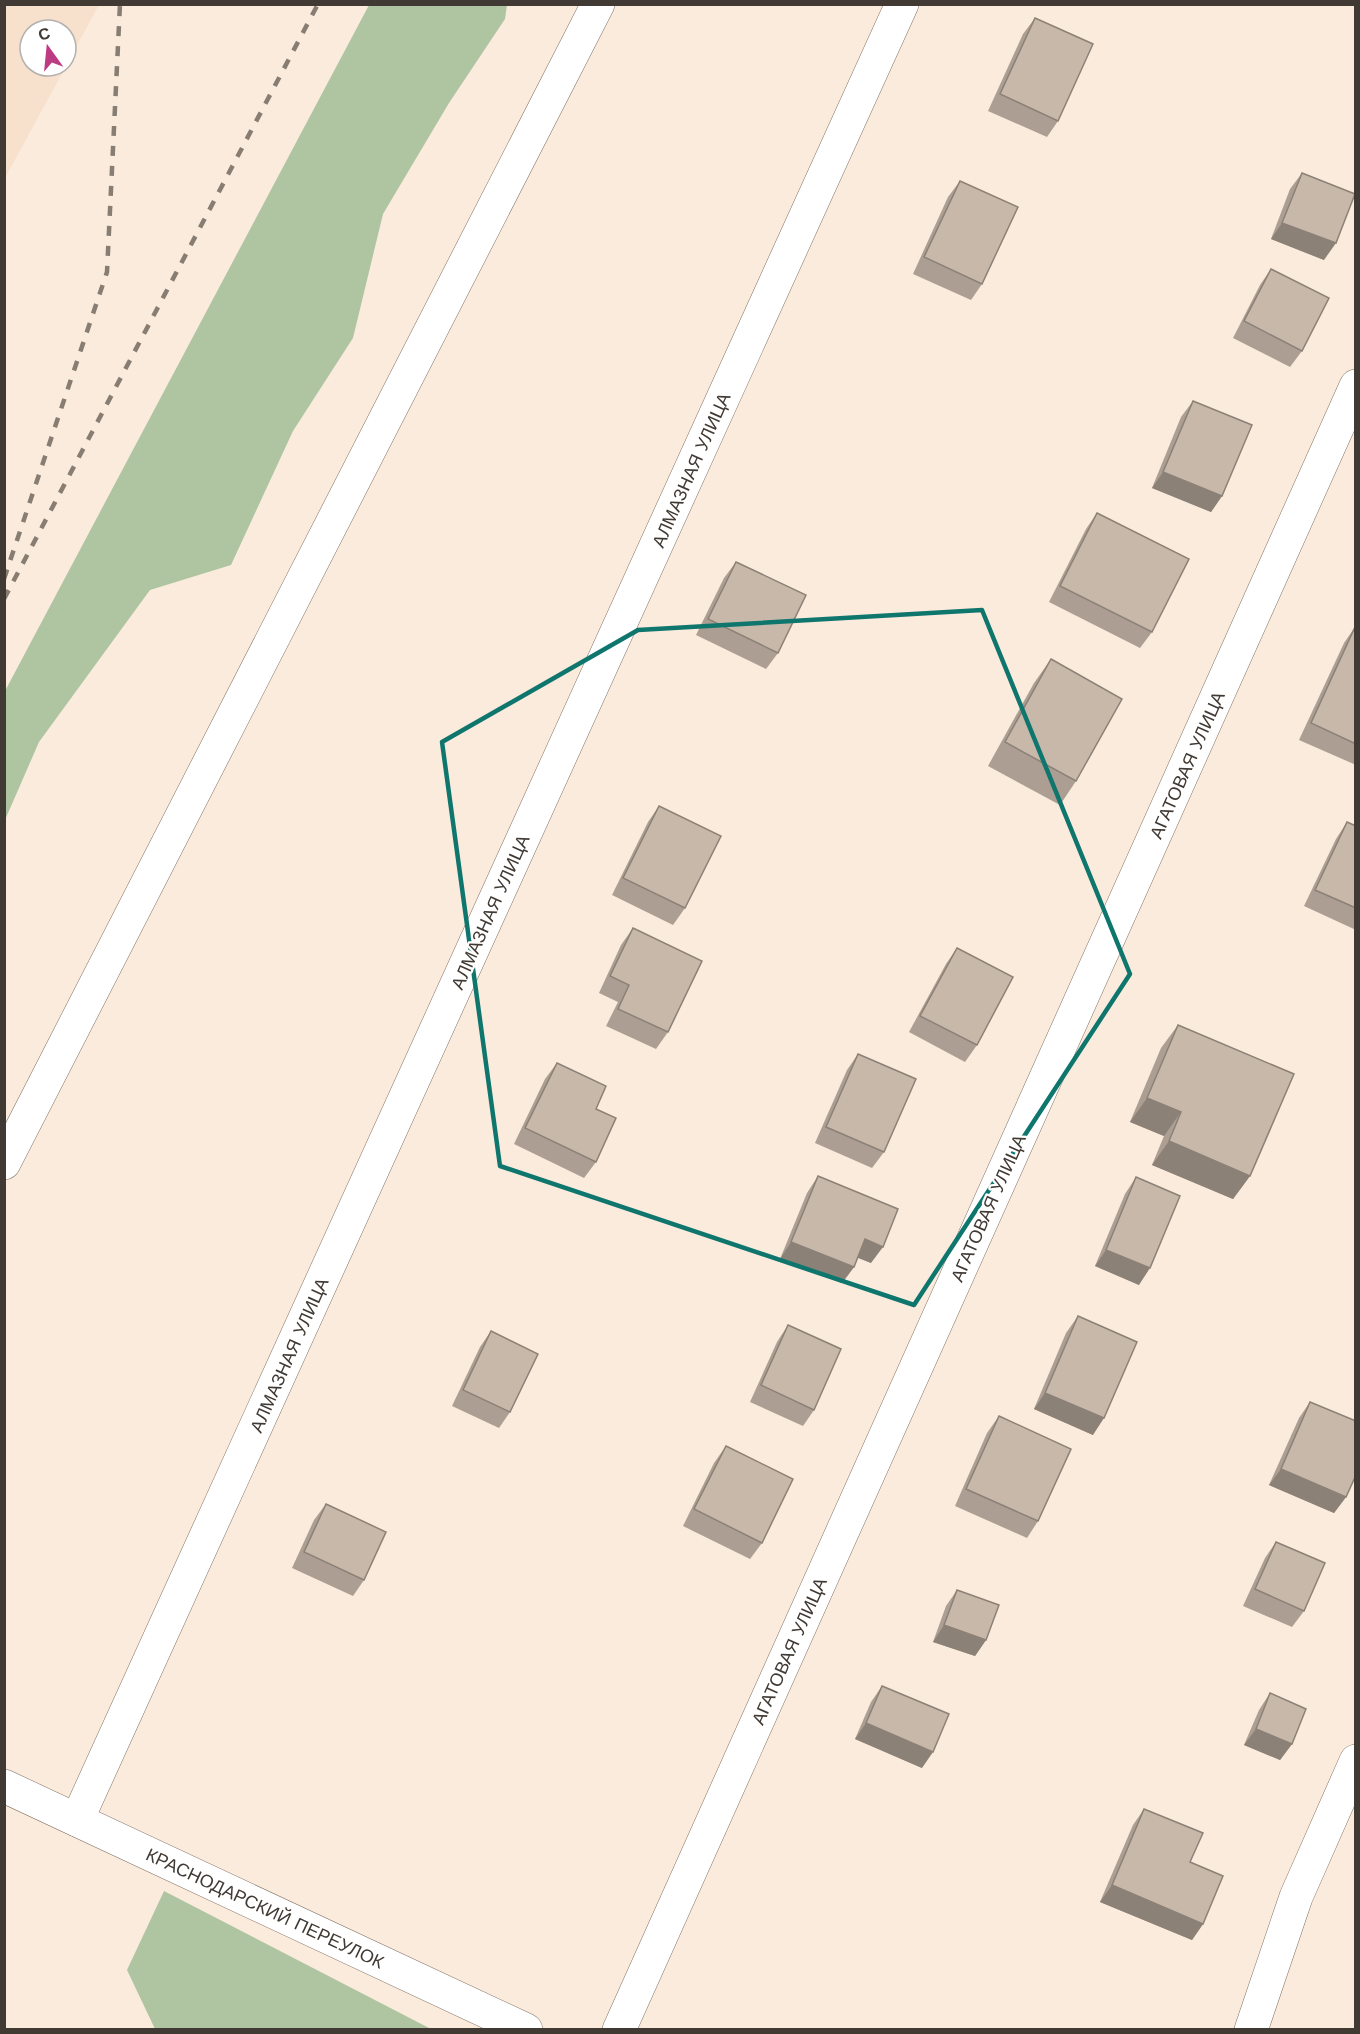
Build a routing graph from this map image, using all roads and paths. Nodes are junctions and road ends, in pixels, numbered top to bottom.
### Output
1 (598, 4) edge
2 (902, 4) edge
3 (1356, 386) edge
4 (4, 1163) edge
5 (1356, 1761) edge
6 (4, 1786) edge
7 (77, 1820) junction
8 (526, 2030) edge
9 (619, 2030) edge
10 (1251, 2030) edge

1 - 4 street
2 - 7 street, АЛМАЗНАЯ УЛИЦА
3 - 9 street, АГАТОВАЯ УЛИЦА
5 - 10 street
6 - 7 street, КРАСНОДАРСКИЙ ПЕРЕУЛОК
7 - 8 street, КРАСНОДАРСКИЙ ПЕРЕУЛОК

